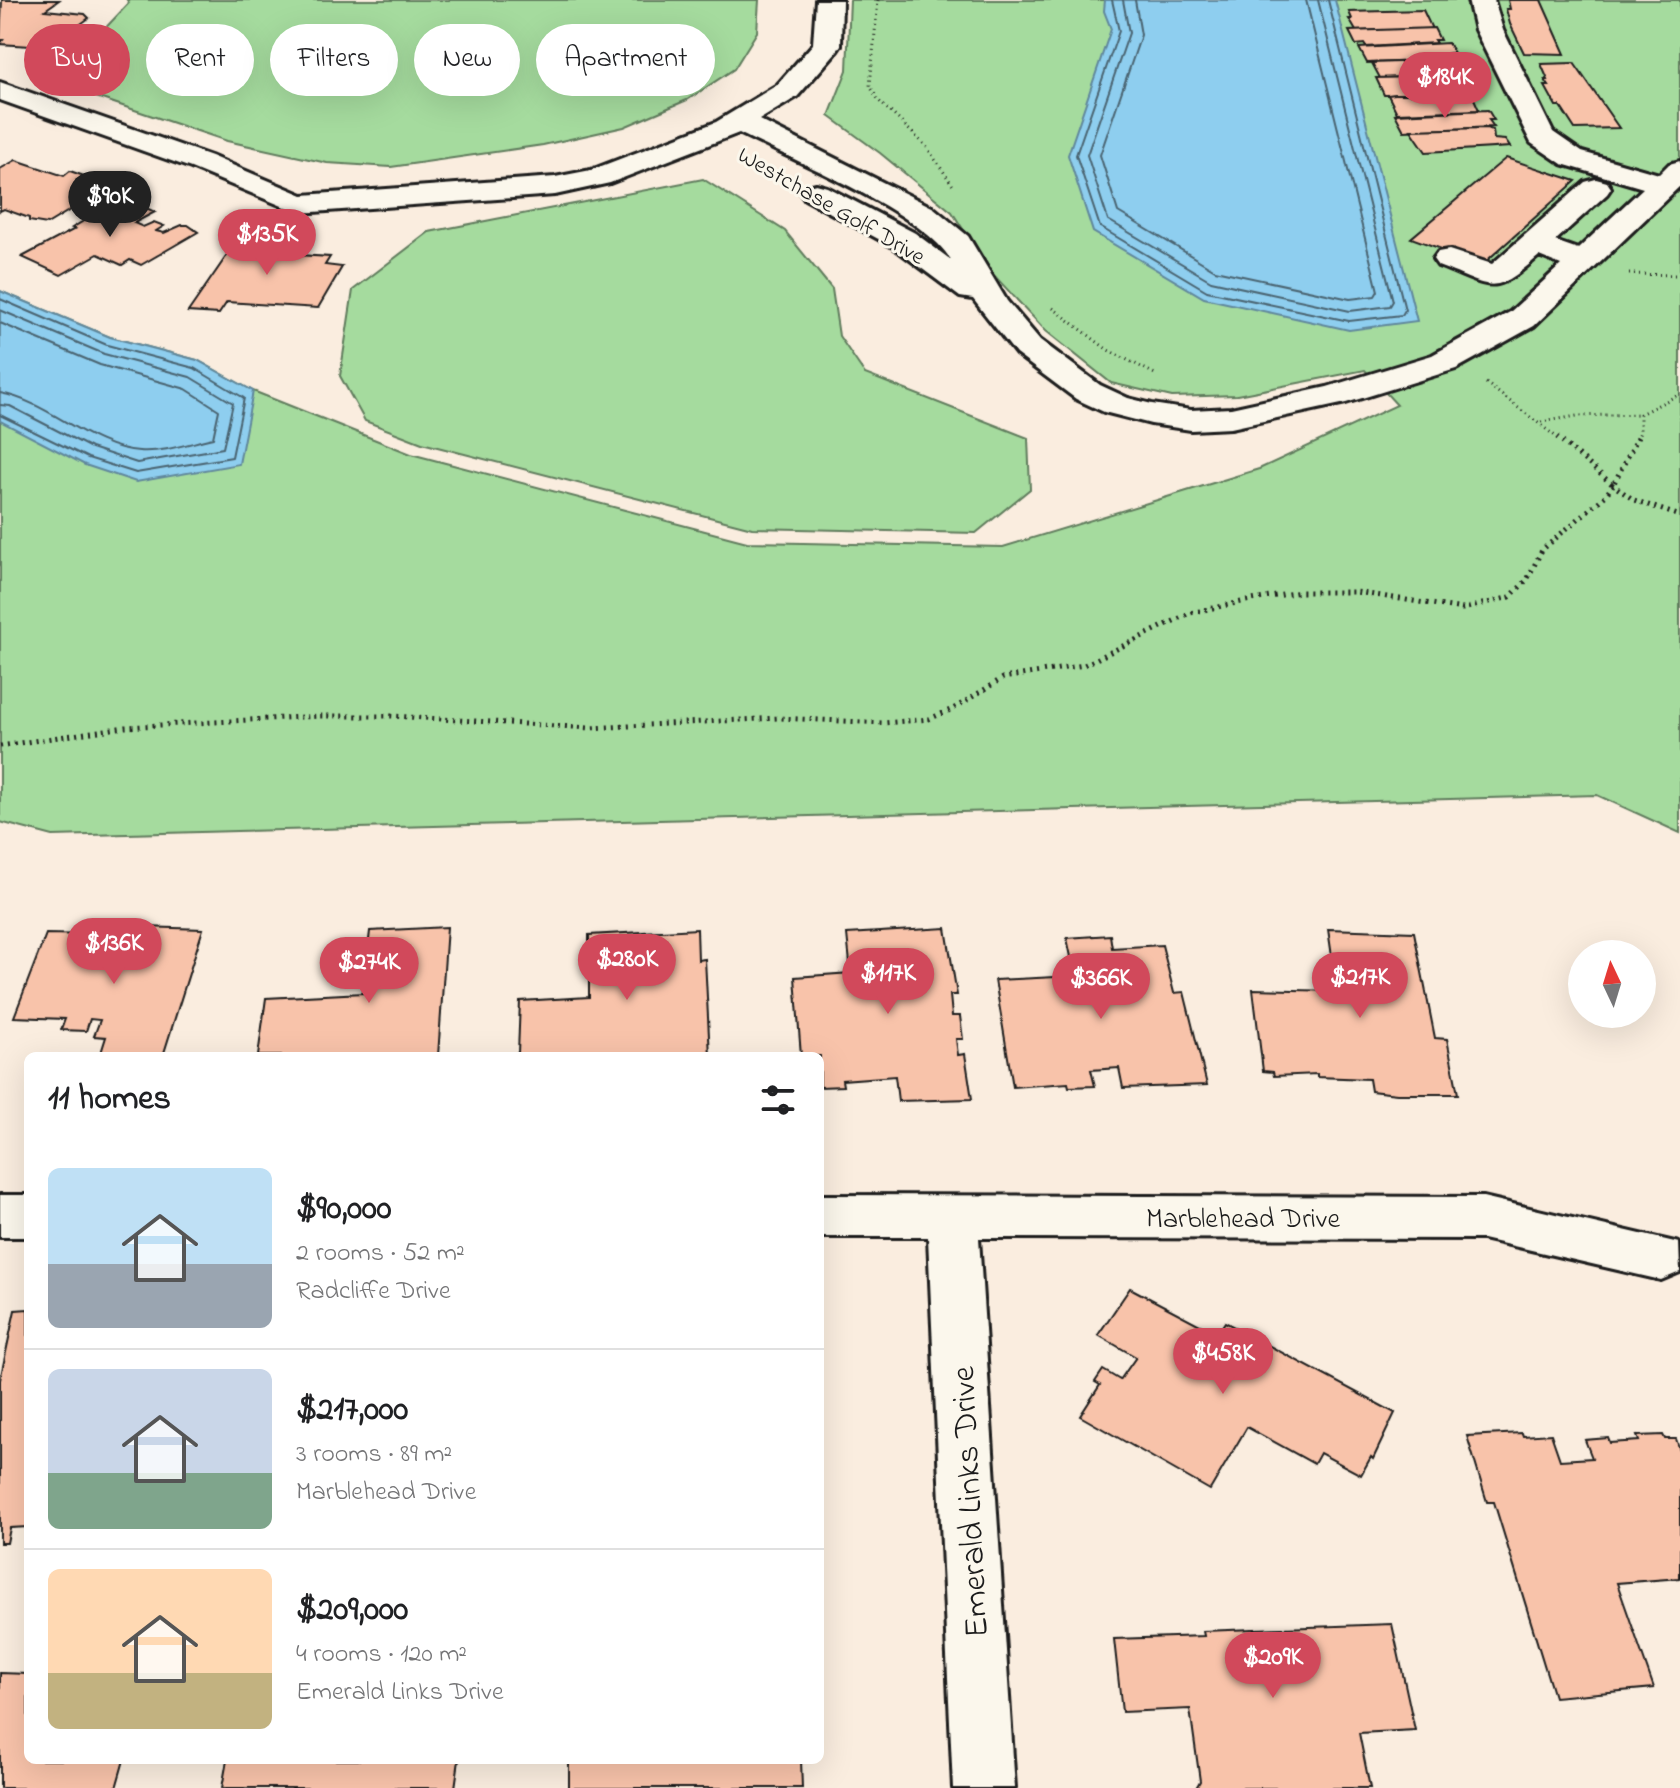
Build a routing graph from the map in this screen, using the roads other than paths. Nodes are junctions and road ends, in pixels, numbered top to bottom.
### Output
1 (829, 0) edge
2 (1481, 0) edge
3 (0, 90) edge
4 (738, 121) junction
5 (709, 135) junction
6 (1672, 178) edge
7 (1596, 188) dead end
8 (1534, 244) junction
9 (1449, 259) dead end
10 (1584, 262) junction
11 (993, 305) junction
12 (0, 1216) edge
13 (24, 1216) edge
14 (824, 1216) edge
15 (952, 1216) junction
16 (1661, 1258) dead end
17 (984, 1788) edge

1 - 4 street
2 - 6 street
3 - 5 street
4 - 5 street
4 - 11 street, Westchase Golf Drive
5 - 11 street, Westchase Golf Drive
6 - 10 street, Westchase Golf Drive
7 - 8 street
8 - 9 street
8 - 10 street
10 - 11 street, Westchase Golf Drive
12 - 13 street
14 - 15 street, Marblehead Drive
15 - 16 street, Marblehead Drive
15 - 17 street, Emerald Links Drive

